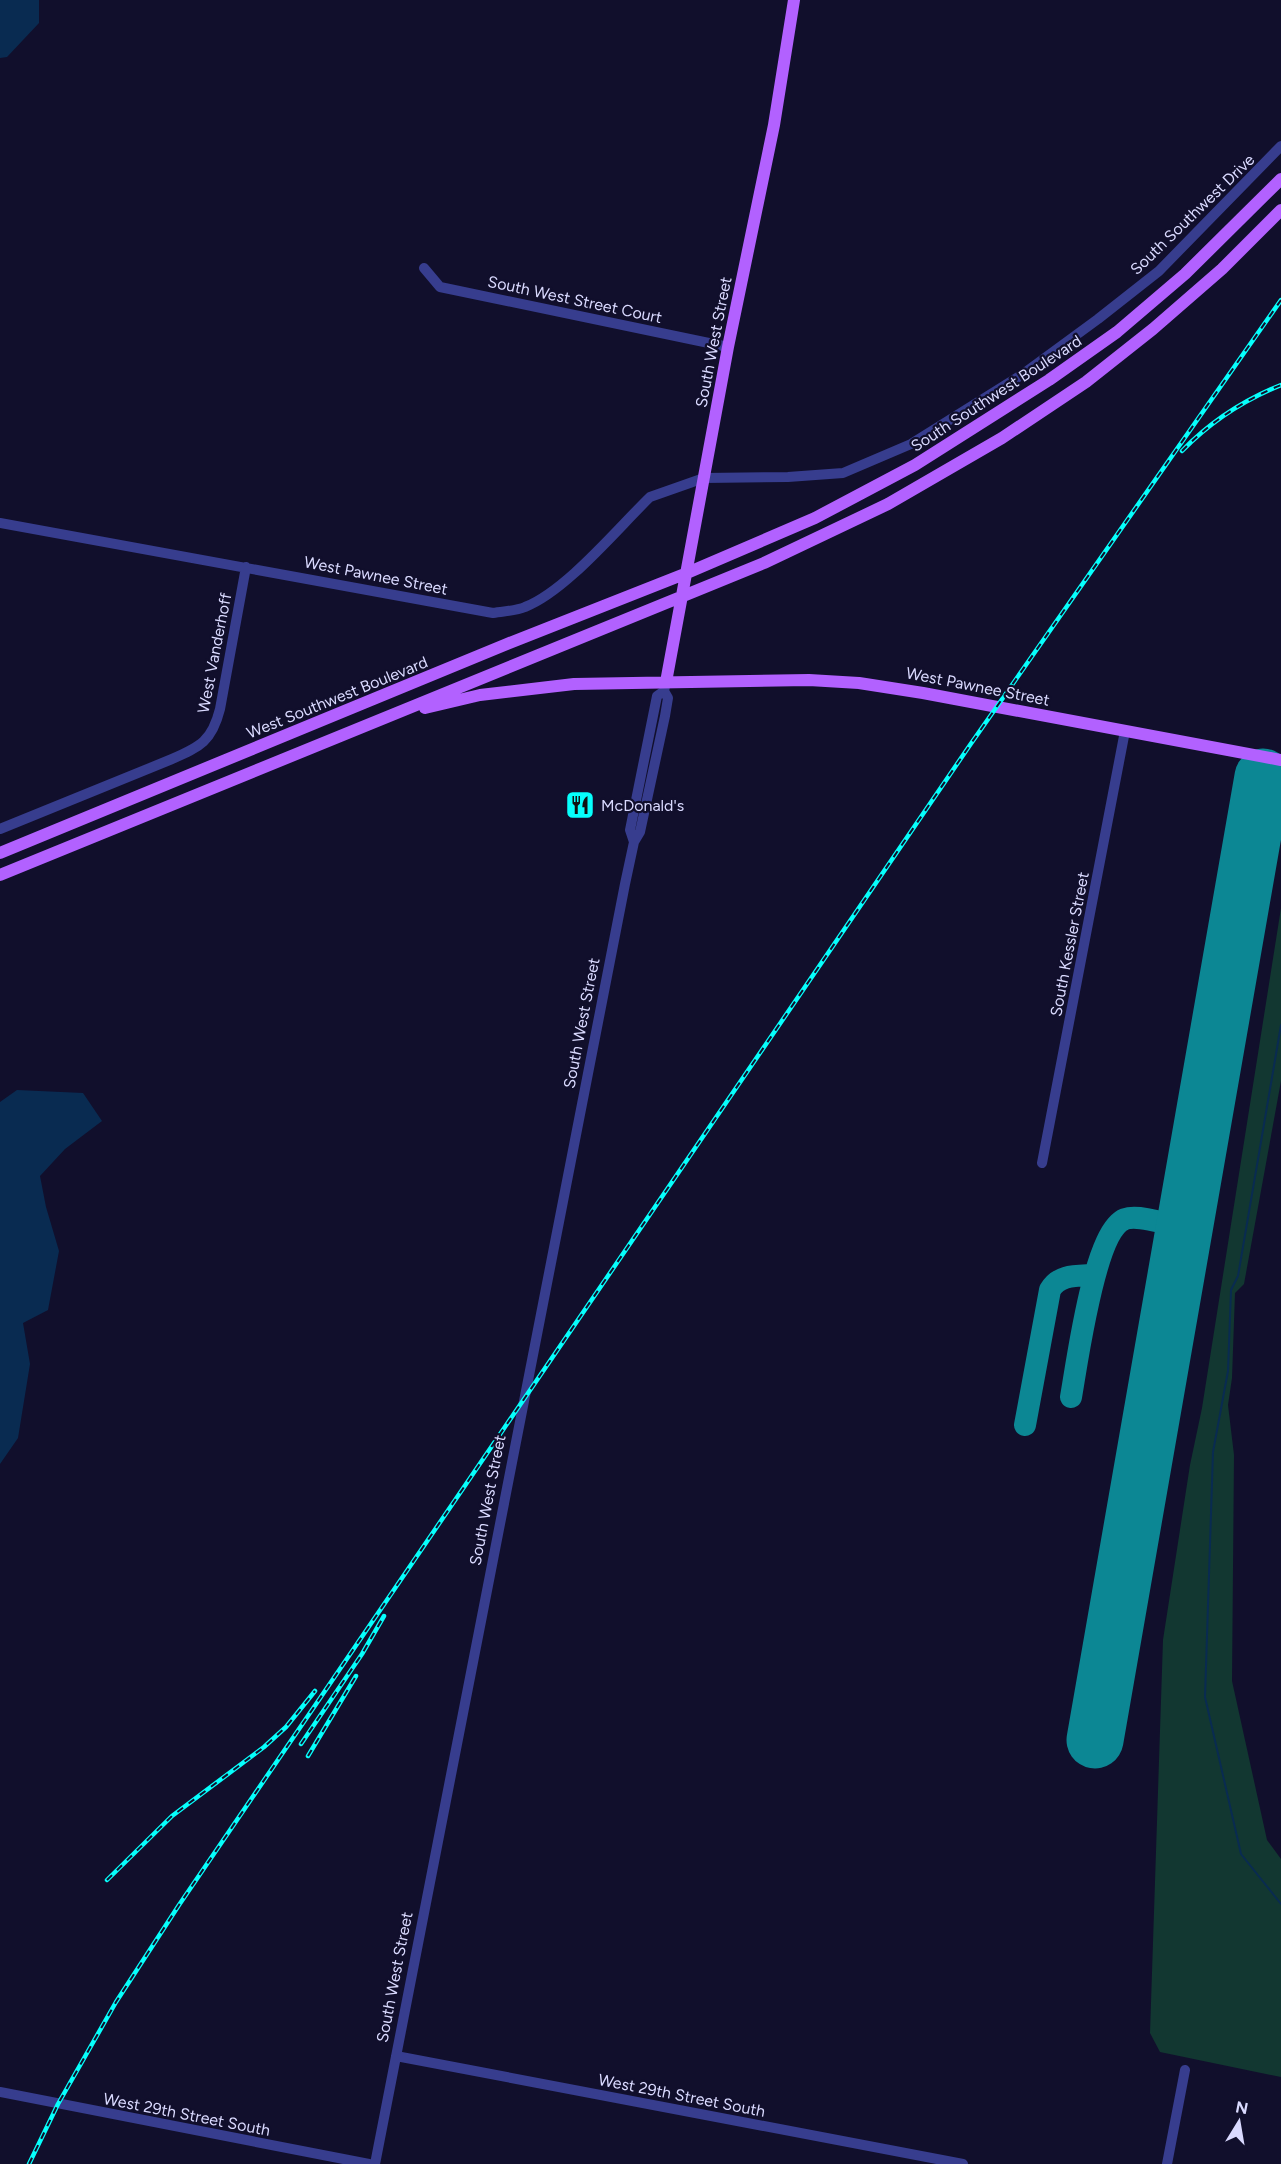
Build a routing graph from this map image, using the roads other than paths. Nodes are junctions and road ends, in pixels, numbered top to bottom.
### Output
1 (795, 0) edge
2 (1281, 146) edge
3 (1281, 179) edge
4 (1281, 210) edge
5 (424, 268) dead end
6 (728, 346) junction
7 (704, 478) junction
8 (0, 523) edge
9 (246, 567) junction
10 (687, 573) junction
11 (683, 595) junction
12 (665, 686) junction
13 (386, 718) junction
14 (1125, 731) junction
15 (1281, 760) edge
16 (0, 829) edge
17 (0, 853) edge
18 (0, 875) edge
19 (1042, 1163) dead end
20 (396, 2055) junction
21 (1185, 2070) dead end
22 (0, 2092) edge
23 (369, 2164) edge
24 (375, 2164) edge
25 (963, 2164) edge
26 (1167, 2164) edge

1 - 6 main road, South West Street
2 - 7 street, South Southwest Drive
3 - 10 main road, South Southwest Boulevard
4 - 11 main road
5 - 6 street, South West Street Court
6 - 7 main road, South West Street
7 - 9 street, West Pawnee Street
7 - 10 main road, South West Street
8 - 9 street, West Pawnee Street
9 - 16 street, West Vanderhoff
10 - 11 main road, South West Street
10 - 17 main road, West Southwest Boulevard
11 - 12 main road, South West Street
11 - 13 main road
12 - 13 main road, West Pawnee Street
12 - 14 main road, West Pawnee Street
12 - 20 street, South West Street
13 - 18 main road
14 - 15 main road, West Pawnee Street
14 - 19 street, South Kessler Street
20 - 24 street, South West Street
20 - 25 street, West 29th Street South
21 - 26 street
22 - 23 street, West 29th Street South

